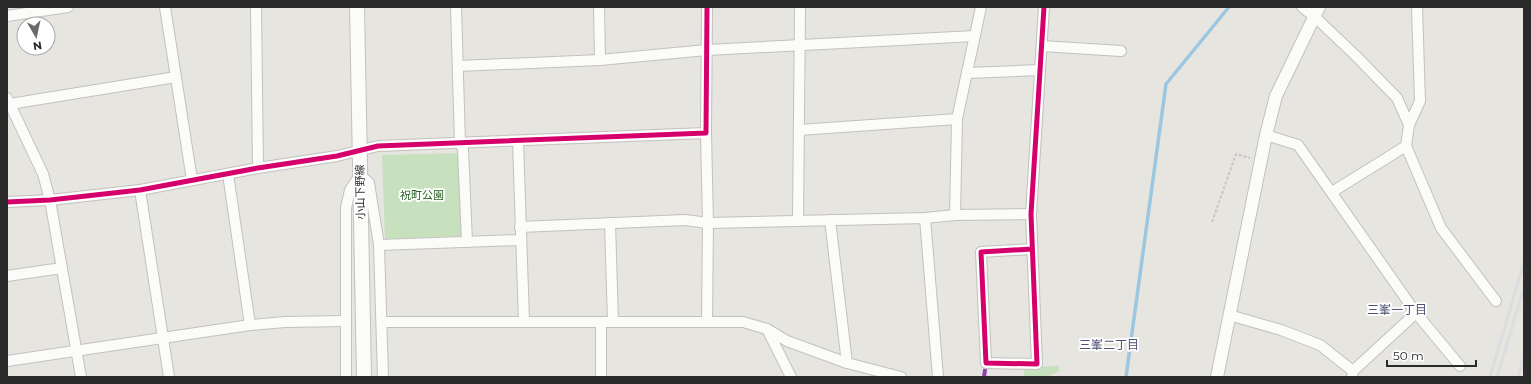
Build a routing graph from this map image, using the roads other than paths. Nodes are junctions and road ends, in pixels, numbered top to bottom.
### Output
1 (68, 7) edge
2 (165, 7) edge
3 (256, 7) edge
4 (357, 7) edge
5 (456, 7) edge
6 (599, 7) edge
7 (707, 7) edge
8 (800, 7) edge
9 (981, 7) edge
10 (1044, 7) edge
11 (1302, 7) edge
12 (1417, 7) edge
13 (1317, 12) edge
14 (7, 16) edge
15 (975, 36) junction
16 (800, 46) junction
17 (1042, 46) junction
18 (707, 50) junction
19 (1121, 51) dead end
20 (600, 60) junction
21 (458, 66) junction
22 (1040, 70) junction
23 (967, 73) junction
24 (176, 77) junction
25 (8, 101) edge
26 (957, 119) junction
27 (1409, 126) junction
28 (799, 130) junction
29 (706, 133) junction
30 (1266, 135) junction
31 (518, 141) junction
32 (460, 143) junction
33 (1406, 146) junction
34 (359, 150) junction
35 (258, 168) junction
36 (228, 174) junction
37 (360, 174) junction
38 (192, 180) junction
39 (140, 190) junction
40 (1332, 192) junction
41 (50, 200) junction
42 (7, 202) edge
43 (1031, 214) junction
44 (955, 215) junction
45 (925, 218) junction
46 (830, 220) junction
47 (798, 221) junction
48 (610, 223) junction
49 (708, 223) junction
50 (520, 227) junction
51 (520, 240) junction
52 (466, 242) junction
53 (379, 245) junction
54 (1032, 249) junction
55 (62, 268) junction
56 (7, 276) edge
57 (1496, 302) dead end
58 (1416, 313) junction
59 (1229, 315) junction
60 (346, 321) junction
61 (524, 321) junction
62 (382, 322) junction
63 (613, 322) junction
64 (707, 322) junction
65 (601, 323) junction
66 (250, 325) junction
67 (767, 329) junction
68 (164, 338) junction
69 (77, 351) junction
70 (7, 361) edge
71 (847, 363) junction
72 (1460, 366) dead end
73 (1353, 374) edge
74 (81, 377) edge
75 (169, 377) edge
76 (346, 377) edge
77 (364, 377) edge
78 (383, 377) edge
79 (601, 377) edge
80 (791, 377) edge
81 (901, 377) edge
82 (938, 377) edge
83 (1217, 377) edge

1 - 14 street
2 - 24 street
3 - 35 street
4 - 34 main road, 小山下野線
5 - 21 street
6 - 20 street
7 - 18 street
8 - 16 street
9 - 15 street
10 - 17 street
11 - 13 street
12 - 27 street
13 - 27 street
13 - 30 street
15 - 16 street
15 - 23 street
16 - 18 street
16 - 28 street
17 - 19 street
17 - 22 street
18 - 20 street
18 - 29 street
20 - 21 street
21 - 32 street
22 - 23 street
22 - 43 street
23 - 26 street
24 - 25 street
24 - 38 street
25 - 41 street
26 - 28 street
26 - 44 street
27 - 33 street
28 - 47 street
29 - 31 street
29 - 49 street
30 - 40 street
30 - 59 street
31 - 32 street
31 - 50 street
32 - 34 street
32 - 52 street
33 - 40 street
33 - 57 street
34 - 35 street
34 - 37 main road, 小山下野線
35 - 36 street
36 - 38 street
36 - 66 street
37 - 53 street
37 - 60 street
37 - 77 main road, 小山下野線
38 - 39 street
39 - 41 street
39 - 68 street
40 - 58 street
41 - 42 street
41 - 55 street
43 - 44 street
43 - 54 street
44 - 45 street
45 - 46 street
45 - 82 street
46 - 47 street
46 - 71 street
47 - 49 street
48 - 49 street
48 - 50 street
48 - 63 street
49 - 64 street
50 - 51 street
51 - 52 street
51 - 61 street
52 - 53 street
53 - 62 street
54 - 54 street
55 - 56 street
55 - 69 street
58 - 72 street
58 - 73 street
59 - 73 street
59 - 83 street
60 - 66 street
60 - 76 street
61 - 62 street
61 - 65 street
62 - 78 street
63 - 64 street
63 - 65 street
64 - 67 street
65 - 79 street
66 - 68 street
67 - 71 street
67 - 80 street
68 - 69 street
68 - 75 street
69 - 70 street
69 - 74 street
71 - 81 street

